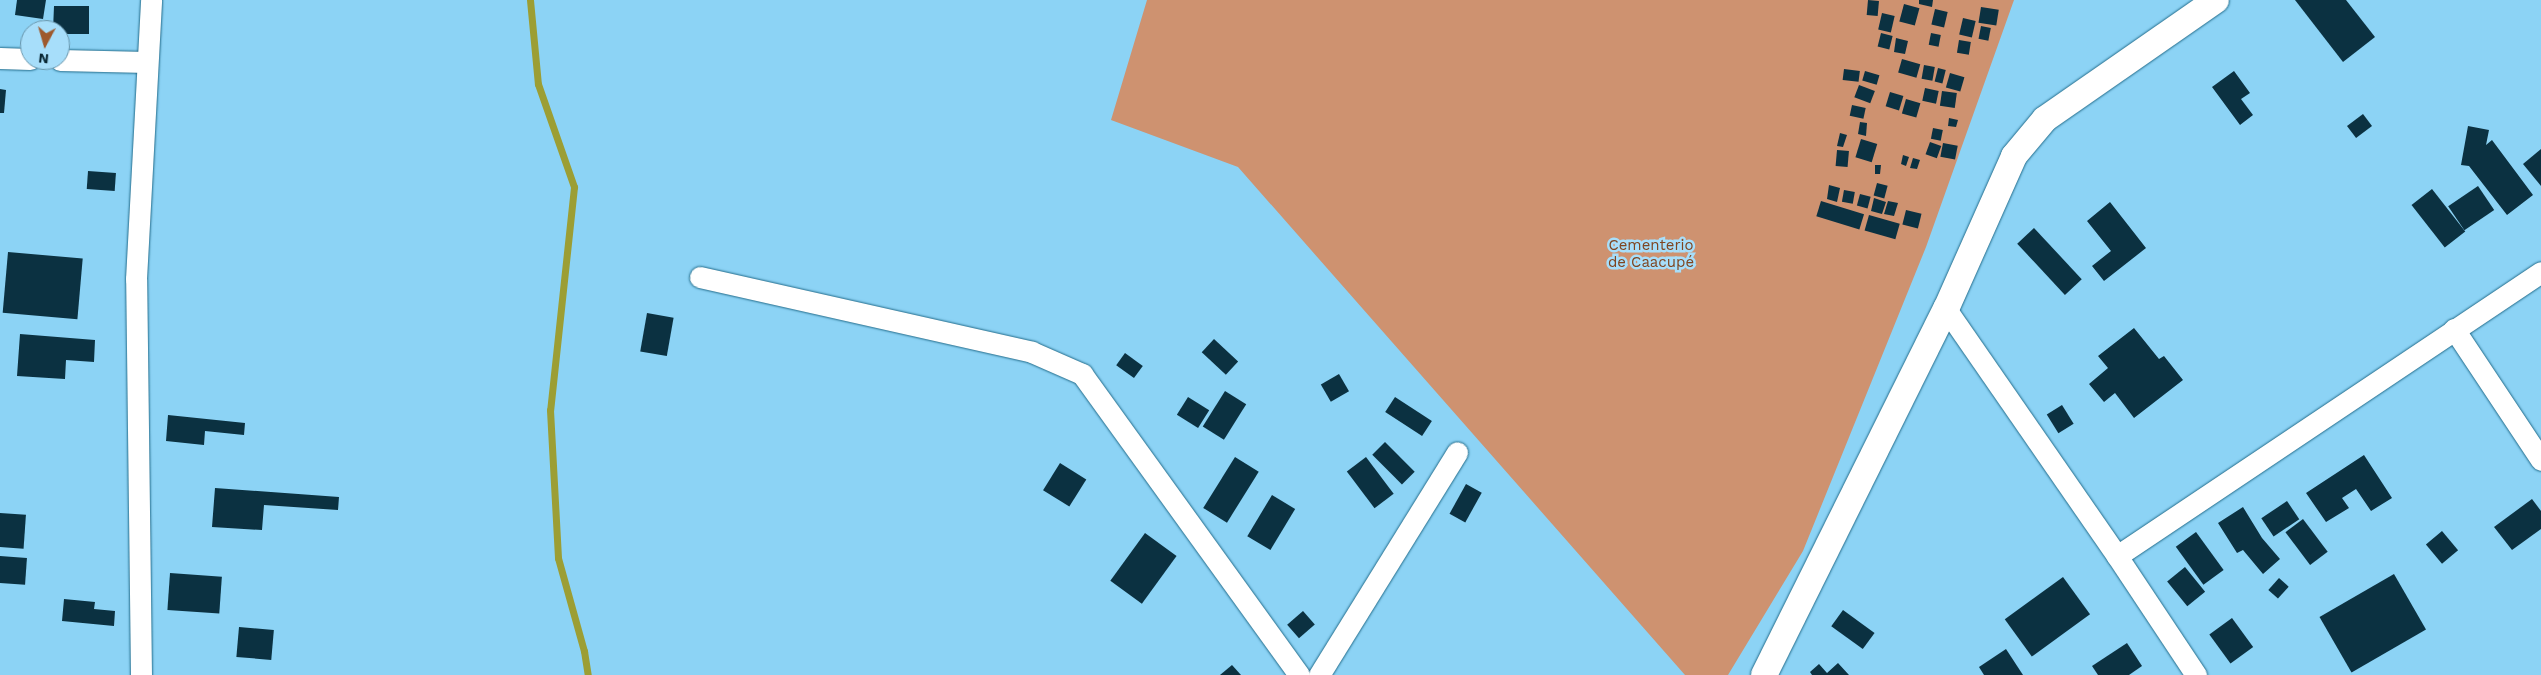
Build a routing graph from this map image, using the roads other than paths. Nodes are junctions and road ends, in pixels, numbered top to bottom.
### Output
1 (151, 0) edge
2 (2216, 0) edge
3 (0, 58) edge
4 (20, 59) edge
5 (70, 60) edge
6 (148, 62) junction
7 (2541, 272) edge
8 (700, 277) dead end
9 (1946, 309) junction
10 (2454, 329) junction
11 (1457, 452) dead end
12 (2541, 460) edge
13 (2117, 556) junction
14 (141, 675) edge
15 (1299, 675) edge
16 (1320, 675) edge
17 (1764, 675) edge
18 (2196, 675) edge

1 - 6 street
2 - 9 street
3 - 4 street
5 - 6 street
6 - 14 street
7 - 10 street
8 - 15 street
9 - 13 street
9 - 17 street
10 - 12 street
10 - 13 street
11 - 16 street
13 - 18 street

